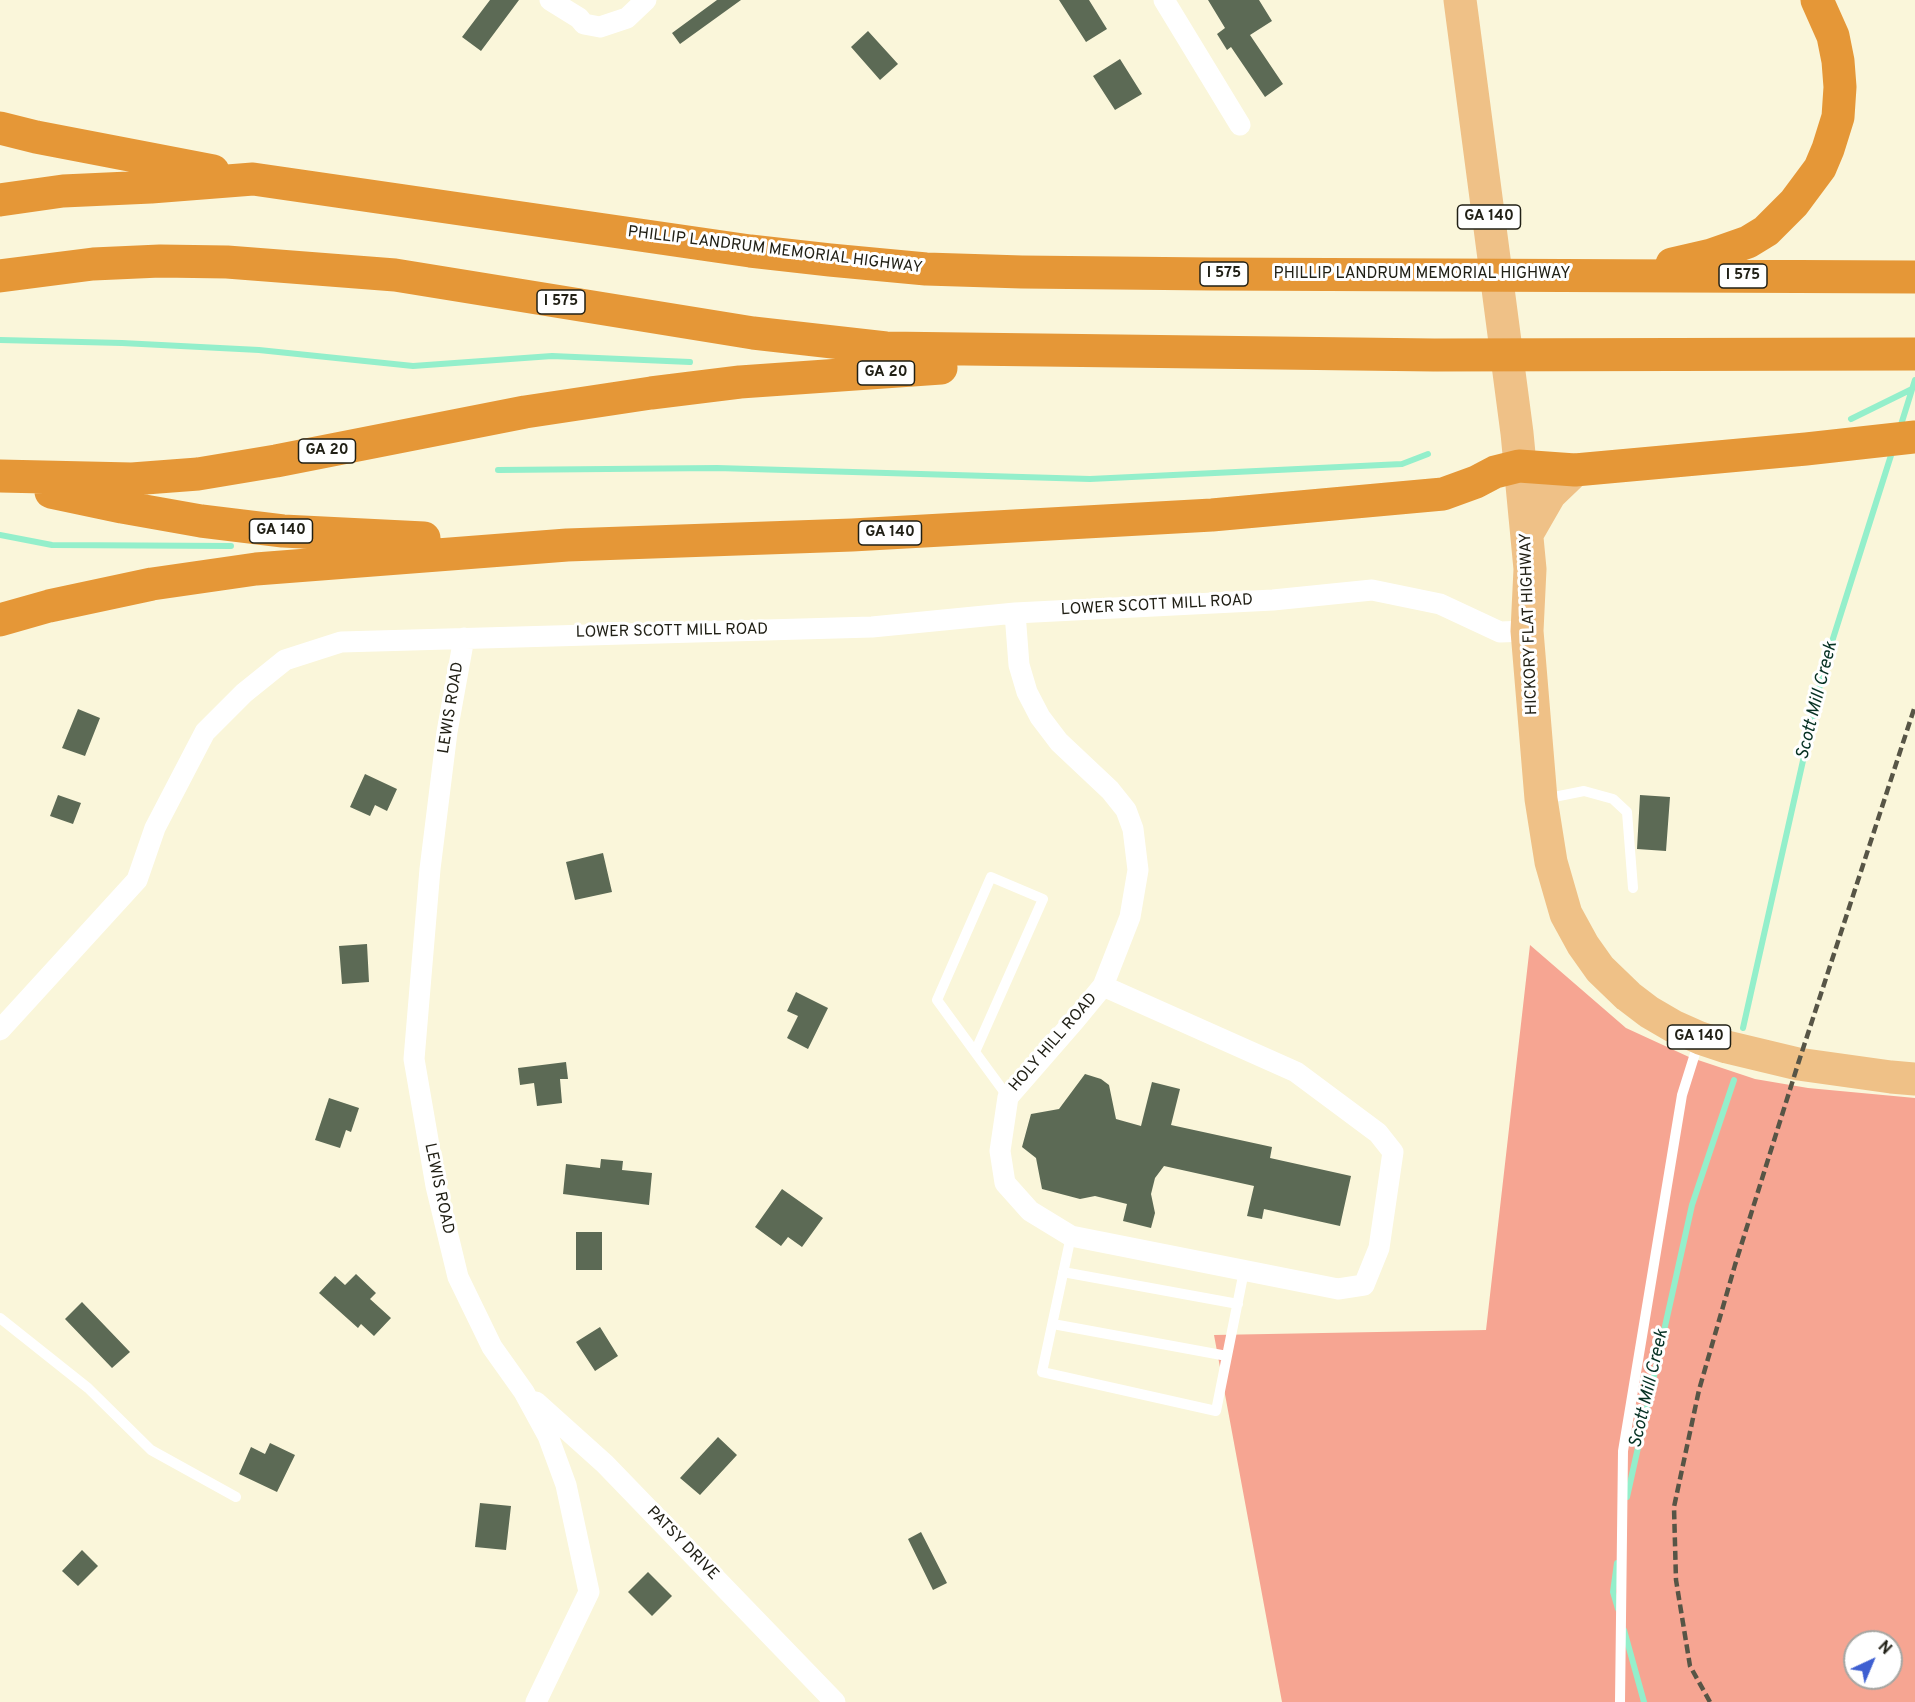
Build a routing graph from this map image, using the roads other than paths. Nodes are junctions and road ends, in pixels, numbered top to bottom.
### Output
1 (549, 0) edge
2 (646, 0) edge
3 (1164, 0) edge
4 (1460, 0) edge
5 (1817, 0) edge
6 (1240, 125) dead end
7 (0, 128) edge
8 (253, 178) junction
9 (0, 200) edge
10 (1625, 275) junction
11 (0, 276) edge
12 (1915, 277) edge
13 (1122, 352) junction
14 (1915, 354) edge
15 (1915, 437) edge
16 (1519, 466) junction
17 (1575, 470) junction
18 (0, 476) edge
19 (0, 481) edge
20 (1527, 534) junction
21 (567, 545) junction
22 (1015, 613) junction
23 (0, 620) edge
24 (1527, 631) junction
25 (464, 638) junction
26 (1541, 800) junction
27 (1634, 888) dead end
28 (1102, 986) junction
29 (0, 1030) edge
30 (1700, 1038) junction
31 (975, 1052) junction
32 (1915, 1079) edge
33 (1008, 1097) junction
34 (1071, 1236) junction
35 (1244, 1271) junction
36 (1064, 1272) junction
37 (1238, 1304) junction
38 (0, 1318) edge
39 (1053, 1324) junction
40 (1227, 1356) junction
41 (524, 1392) junction
42 (237, 1497) dead end
43 (536, 1702) edge
44 (835, 1702) edge
45 (1620, 1702) edge

1 - 2 street
3 - 6 street
4 - 16 main road, HICKORY FLAT HIGHWAY / GA 140
5 - 10 highway
7 - 8 highway
8 - 9 highway, PHILLIP LANDRUM MEMORIAL HIGHWAY / I 575
8 - 10 highway, PHILLIP LANDRUM MEMORIAL HIGHWAY / I 575
10 - 12 highway, PHILLIP LANDRUM MEMORIAL HIGHWAY / I 575
11 - 13 highway, I 575
13 - 14 highway, I 575
13 - 18 highway, GA 20
15 - 17 highway
16 - 17 highway
16 - 20 main road, HICKORY FLAT HIGHWAY / GA 140
16 - 21 highway, GA 140
17 - 20 main road
19 - 21 highway, GA 140
20 - 24 main road, HICKORY FLAT HIGHWAY / GA 140
21 - 23 highway
22 - 24 street, LOWER SCOTT MILL ROAD
22 - 25 street, LOWER SCOTT MILL ROAD
22 - 28 street, HOLY HILL ROAD
24 - 26 main road, HICKORY FLAT HIGHWAY / GA 140
25 - 29 street, LOWER SCOTT MILL ROAD
25 - 41 street, LEWIS ROAD
26 - 27 lane
26 - 30 main road, HICKORY FLAT HIGHWAY / GA 140
28 - 33 street, HOLY HILL ROAD
28 - 35 street, HOLY HILL ROAD
30 - 32 main road, HICKORY FLAT HIGHWAY / GA 140
30 - 45 lane
31 - 31 lane
31 - 33 lane
33 - 34 street, HOLY HILL ROAD
34 - 35 street, HOLY HILL ROAD
34 - 36 lane
35 - 37 lane
36 - 37 lane
36 - 39 lane
37 - 40 lane
38 - 42 lane
39 - 40 lane
39 - 40 lane
41 - 43 street, LEWIS ROAD
41 - 44 street, PATSY DRIVE

